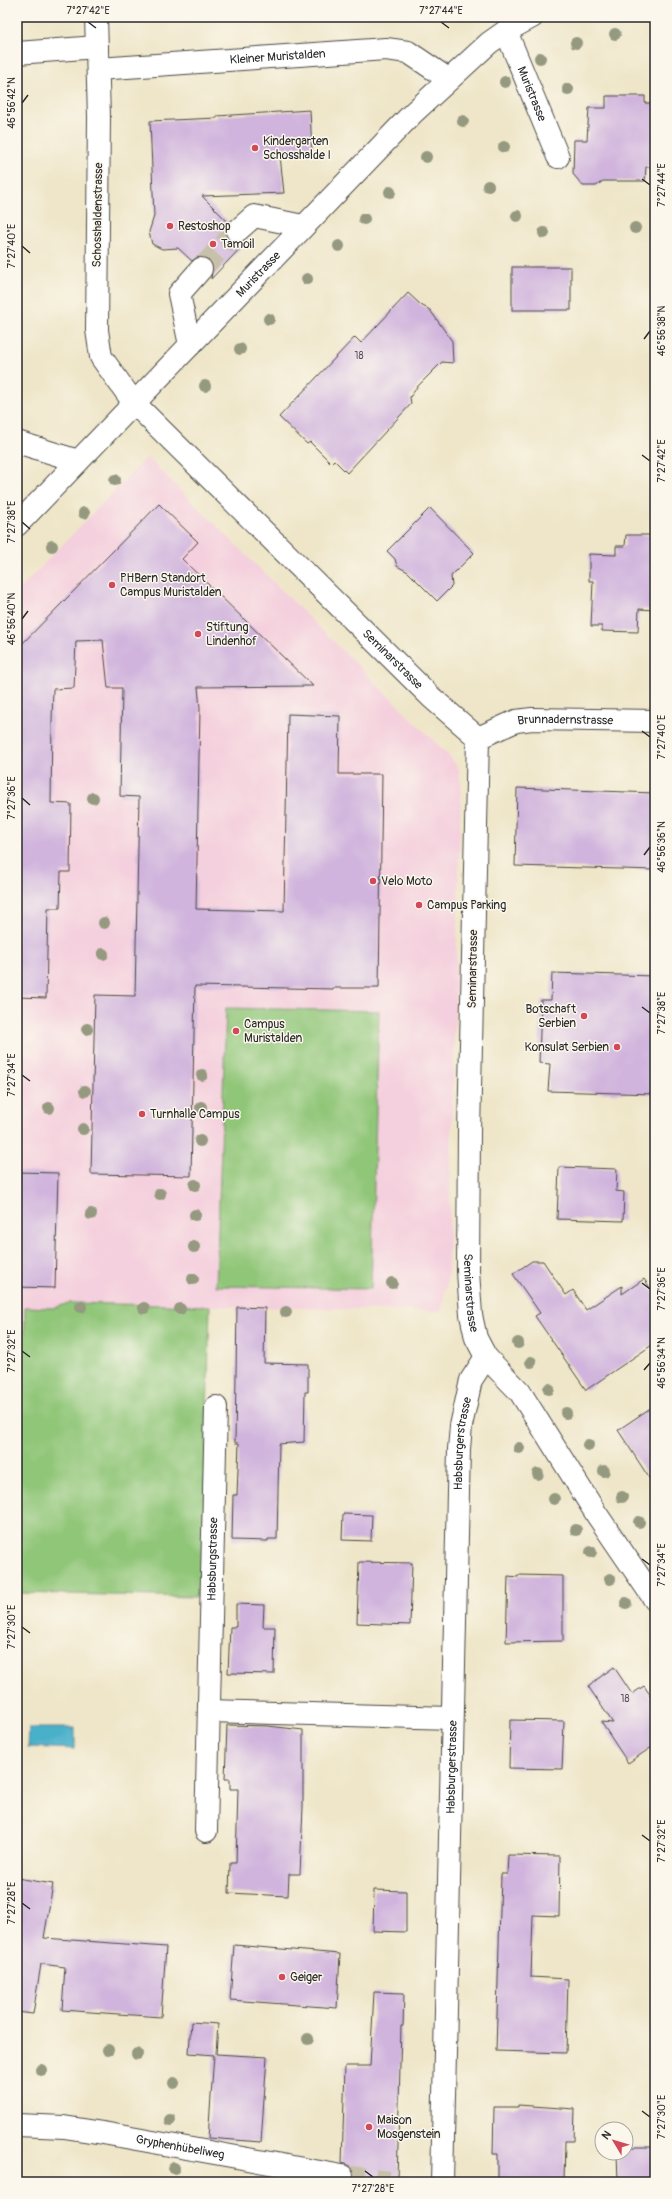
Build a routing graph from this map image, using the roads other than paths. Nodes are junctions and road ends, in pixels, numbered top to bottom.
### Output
1 (96, 17) edge
2 (532, 17) edge
3 (506, 31) junction
4 (97, 47) junction
5 (17, 53) edge
6 (98, 69) junction
7 (448, 79) junction
8 (558, 157) dead end
9 (303, 226) junction
10 (237, 231) tunnel mouth
11 (201, 269) tunnel mouth
12 (190, 345) junction
13 (134, 403) junction
14 (17, 442) edge
15 (78, 461) junction
16 (17, 525) edge
17 (655, 721) edge
18 (478, 738) junction
19 (486, 1357) junction
20 (216, 1407) dead end
21 (655, 1600) edge
22 (209, 1711) junction
23 (452, 1718) junction
24 (206, 1831) dead end
25 (17, 2125) edge
26 (342, 2176) tunnel mouth
27 (442, 2182) edge

1 - 4 street, Schosshaldenstrasse
2 - 3 street, Muristrasse
3 - 7 street, Muristrasse
3 - 8 street, Muristrasse
4 - 5 street
4 - 6 street, Schosshaldenstrasse
6 - 7 street, Kleiner Muristalden
6 - 13 street, Schosshaldenstrasse
7 - 9 street, Muristrasse
9 - 10 street
9 - 12 street, Muristrasse
11 - 12 street
12 - 13 street, Muristrasse
13 - 15 street, Muristrasse
13 - 18 street, Seminarstrasse
14 - 15 street
15 - 16 street, Muristrasse
17 - 18 street, Brunnadernstrasse
18 - 19 street, Seminarstrasse
19 - 21 street, Seminarstrasse
19 - 23 street, Habsburgerstrasse
20 - 22 street, Habsburgstrasse
22 - 23 street
22 - 24 street, Habsburgstrasse
23 - 27 street, Habsburgerstrasse
25 - 26 street, Gryphenhübeliweg

